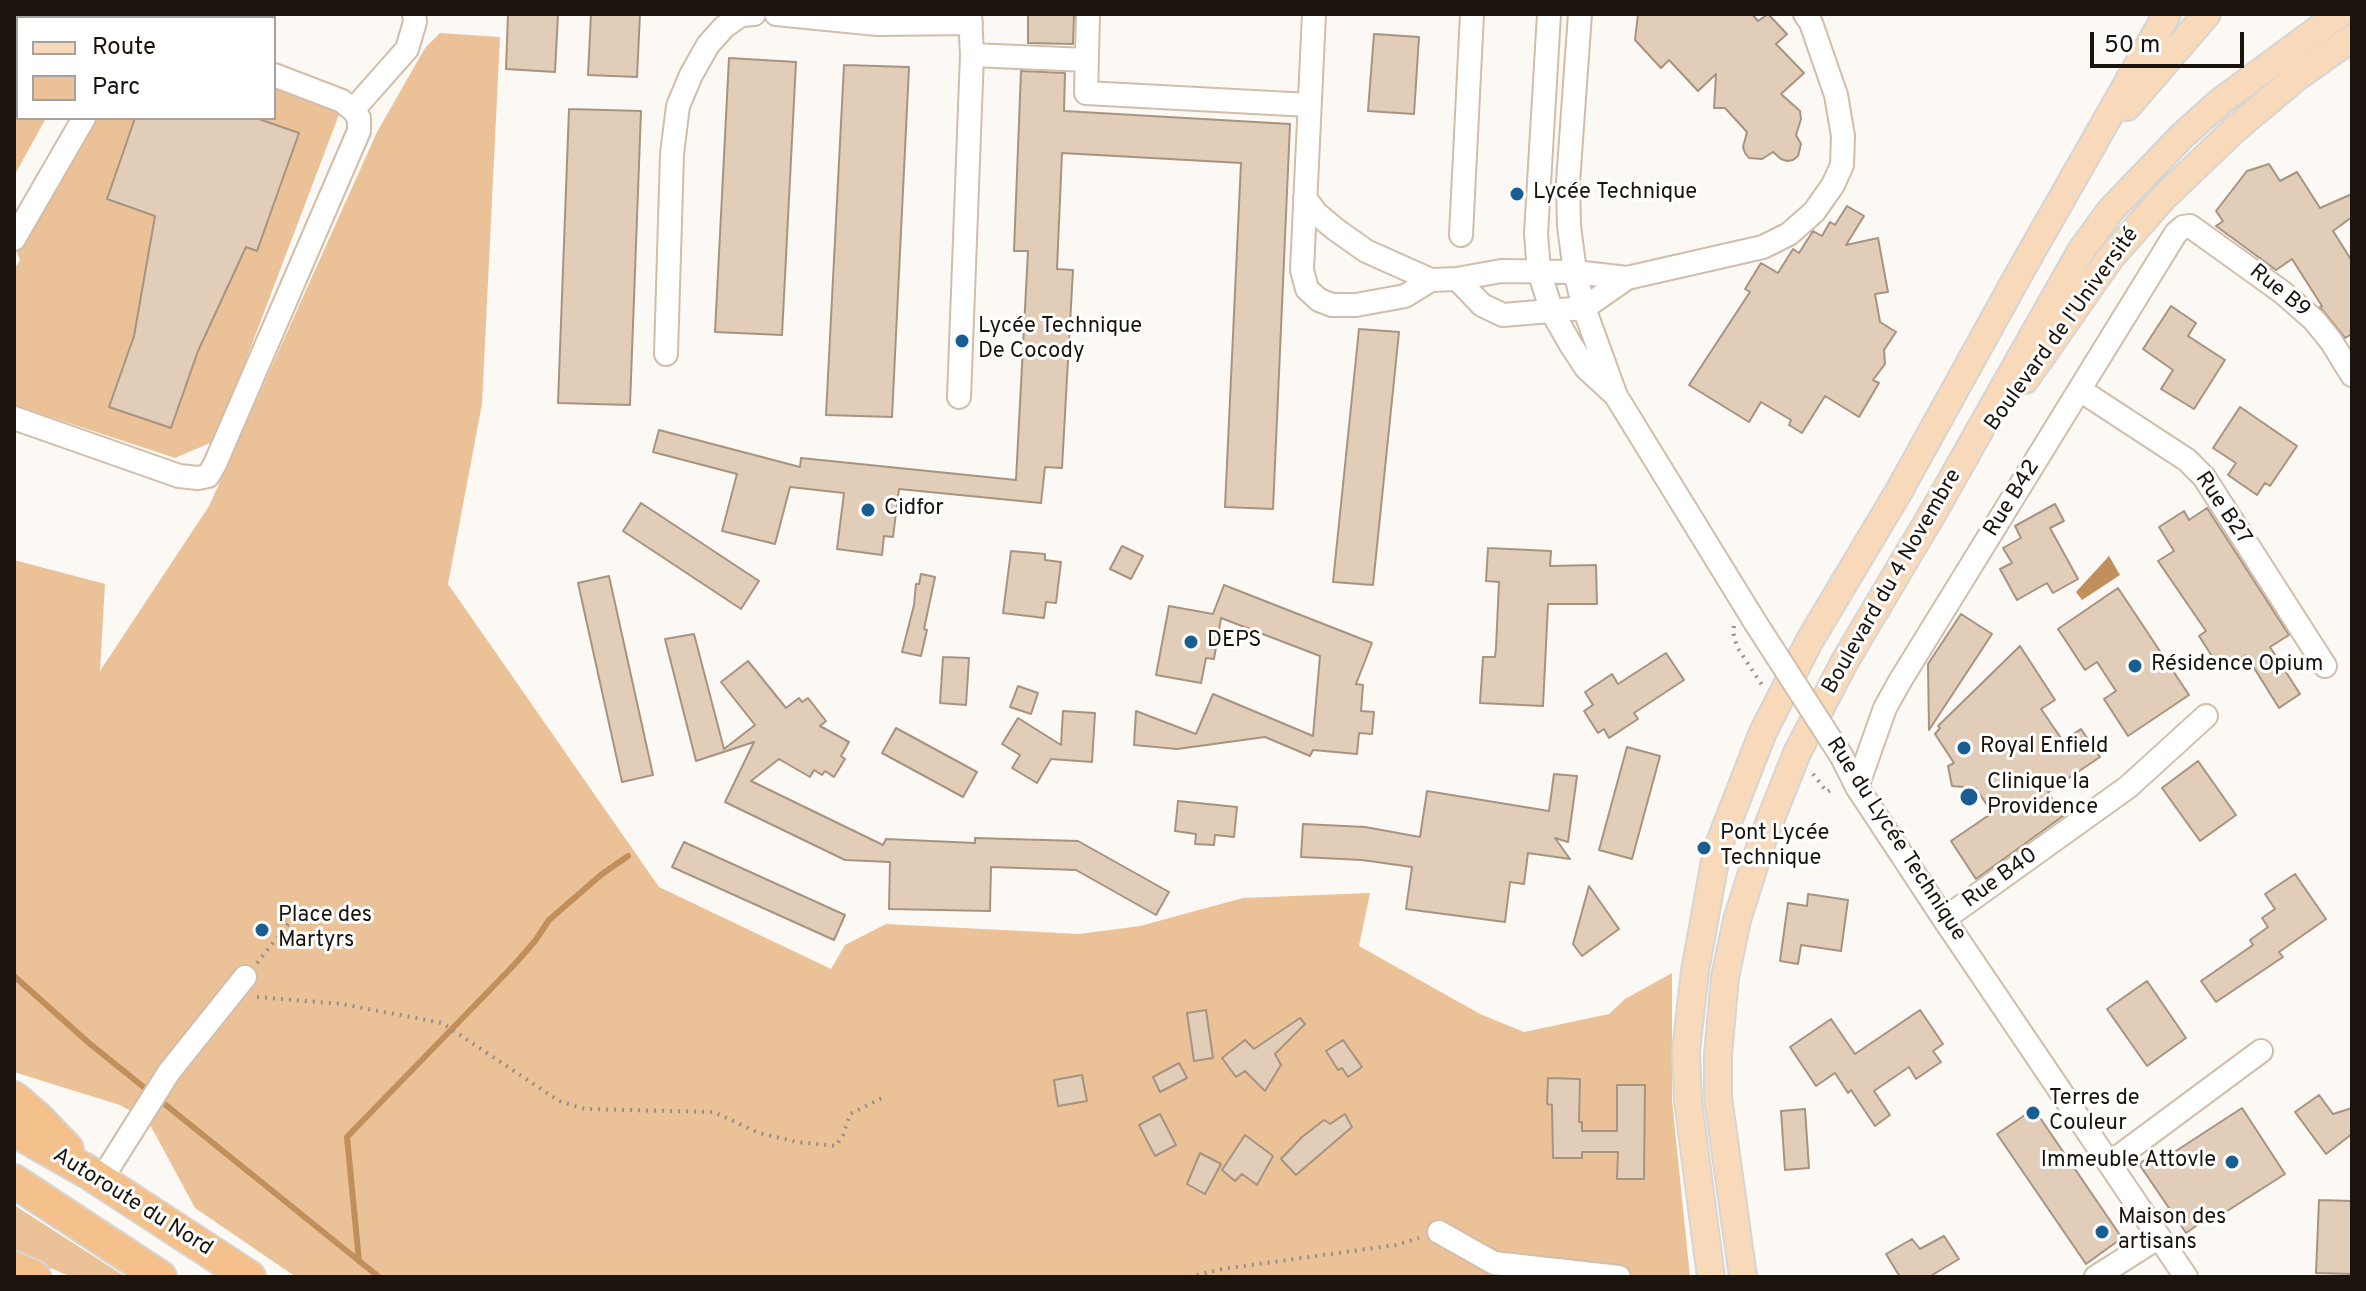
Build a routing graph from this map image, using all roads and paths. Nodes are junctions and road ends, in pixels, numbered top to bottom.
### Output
1 (414, 14) edge
2 (754, 14) edge
3 (776, 14) edge
4 (1088, 14) edge
5 (1314, 14) edge
6 (1472, 14) edge
7 (1549, 14) edge
8 (1580, 14) edge
9 (1805, 14) edge
10 (2167, 14) edge
11 (2207, 14) edge
12 (2339, 14) edge
13 (970, 18) edge
14 (877, 19) edge
15 (2352, 38) edge
16 (972, 55) junction
17 (1087, 60) junction
18 (276, 76) edge
19 (1309, 105) junction
20 (353, 110) junction
21 (83, 120) edge
22 (2088, 152) junction
23 (1305, 198) junction
24 (2190, 226) joint
25 (1461, 235) dead end
26 (14, 239) edge
27 (1539, 271) junction
28 (1575, 272) junction
29 (2020, 272) junction
30 (1627, 278) junction
31 (1457, 279) junction
32 (1431, 280) junction
33 (2056, 293) junction
34 (1584, 308) junction
35 (1552, 312) junction
36 (666, 354) dead end
37 (2352, 375) edge
38 (2080, 390) junction
39 (1616, 396) junction
40 (959, 397) dead end
41 (14, 418) edge
42 (1934, 511) junction
43 (1750, 614) junction
44 (2325, 666) dead end
45 (1764, 689) dead end
46 (2206, 716) dead end
47 (1857, 787) junction
48 (293, 918) dead end
49 (1944, 919) junction
50 (245, 977) joint
51 (231, 995) junction
52 (2261, 1051) dead end
53 (14, 1098) edge
54 (882, 1098) dead end
55 (14, 1130) edge
56 (2110, 1163) junction
57 (94, 1176) junction
58 (14, 1181) edge
59 (1439, 1232) joint
60 (2159, 1237) junction
61 (14, 1268) edge
62 (34, 1277) edge
63 (160, 1277) edge
64 (249, 1277) edge
65 (1189, 1277) edge
66 (1619, 1277) edge
67 (1711, 1277) edge
68 (1743, 1277) edge
69 (2096, 1277) edge
70 (2186, 1277) edge

1 - 20 street
2 - 36 street
3 - 14 street
4 - 17 street
5 - 19 street
6 - 25 street
7 - 27 street
8 - 28 street
9 - 30 street
10 - 22 main road, Boulevard du 4 Novembre
11 - 22 main road
12 - 33 main road, Boulevard du 4 Novembre
13 - 14 street
13 - 16 street
15 - 42 main road, Boulevard de l'Université
16 - 17 street
16 - 40 street
17 - 19 street
18 - 20 street
19 - 23 street
20 - 41 street
21 - 26 street
22 - 29 main road, Boulevard du 4 Novembre
23 - 32 street
23 - 32 street
24 - 37 street, Rue B9
24 - 38 street, Rue B42
27 - 28 street
27 - 31 street
27 - 35 street
28 - 30 street
28 - 34 street
29 - 33 main road
29 - 67 main road, Boulevard du 4 Novembre
30 - 34 street
31 - 32 street
31 - 35 street
33 - 42 main road, Boulevard du 4 Novembre
34 - 35 street
34 - 39 street
35 - 39 street
38 - 44 street, Rue B27
38 - 47 street, Rue B42
39 - 43 street, Rue du Lycée Technique
42 - 68 main road, Boulevard du 4 Novembre
43 - 45 path
43 - 47 street, Rue du Lycée Technique, bridge
46 - 49 street, Rue B40
47 - 49 street, Rue du Lycée Technique
48 - 50 path
49 - 56 street, Rue du Lycée Technique
50 - 51 street
51 - 54 path
51 - 57 street
52 - 56 street
53 - 57 highway
55 - 57 highway, Autoroute du Nord
56 - 60 street, Rue du Lycée Technique
57 - 64 highway, Autoroute du Nord
58 - 63 highway, Autoroute du Nord
59 - 65 path
59 - 66 street
60 - 69 street
60 - 70 street, Rue du Lycée Technique
61 - 62 highway

